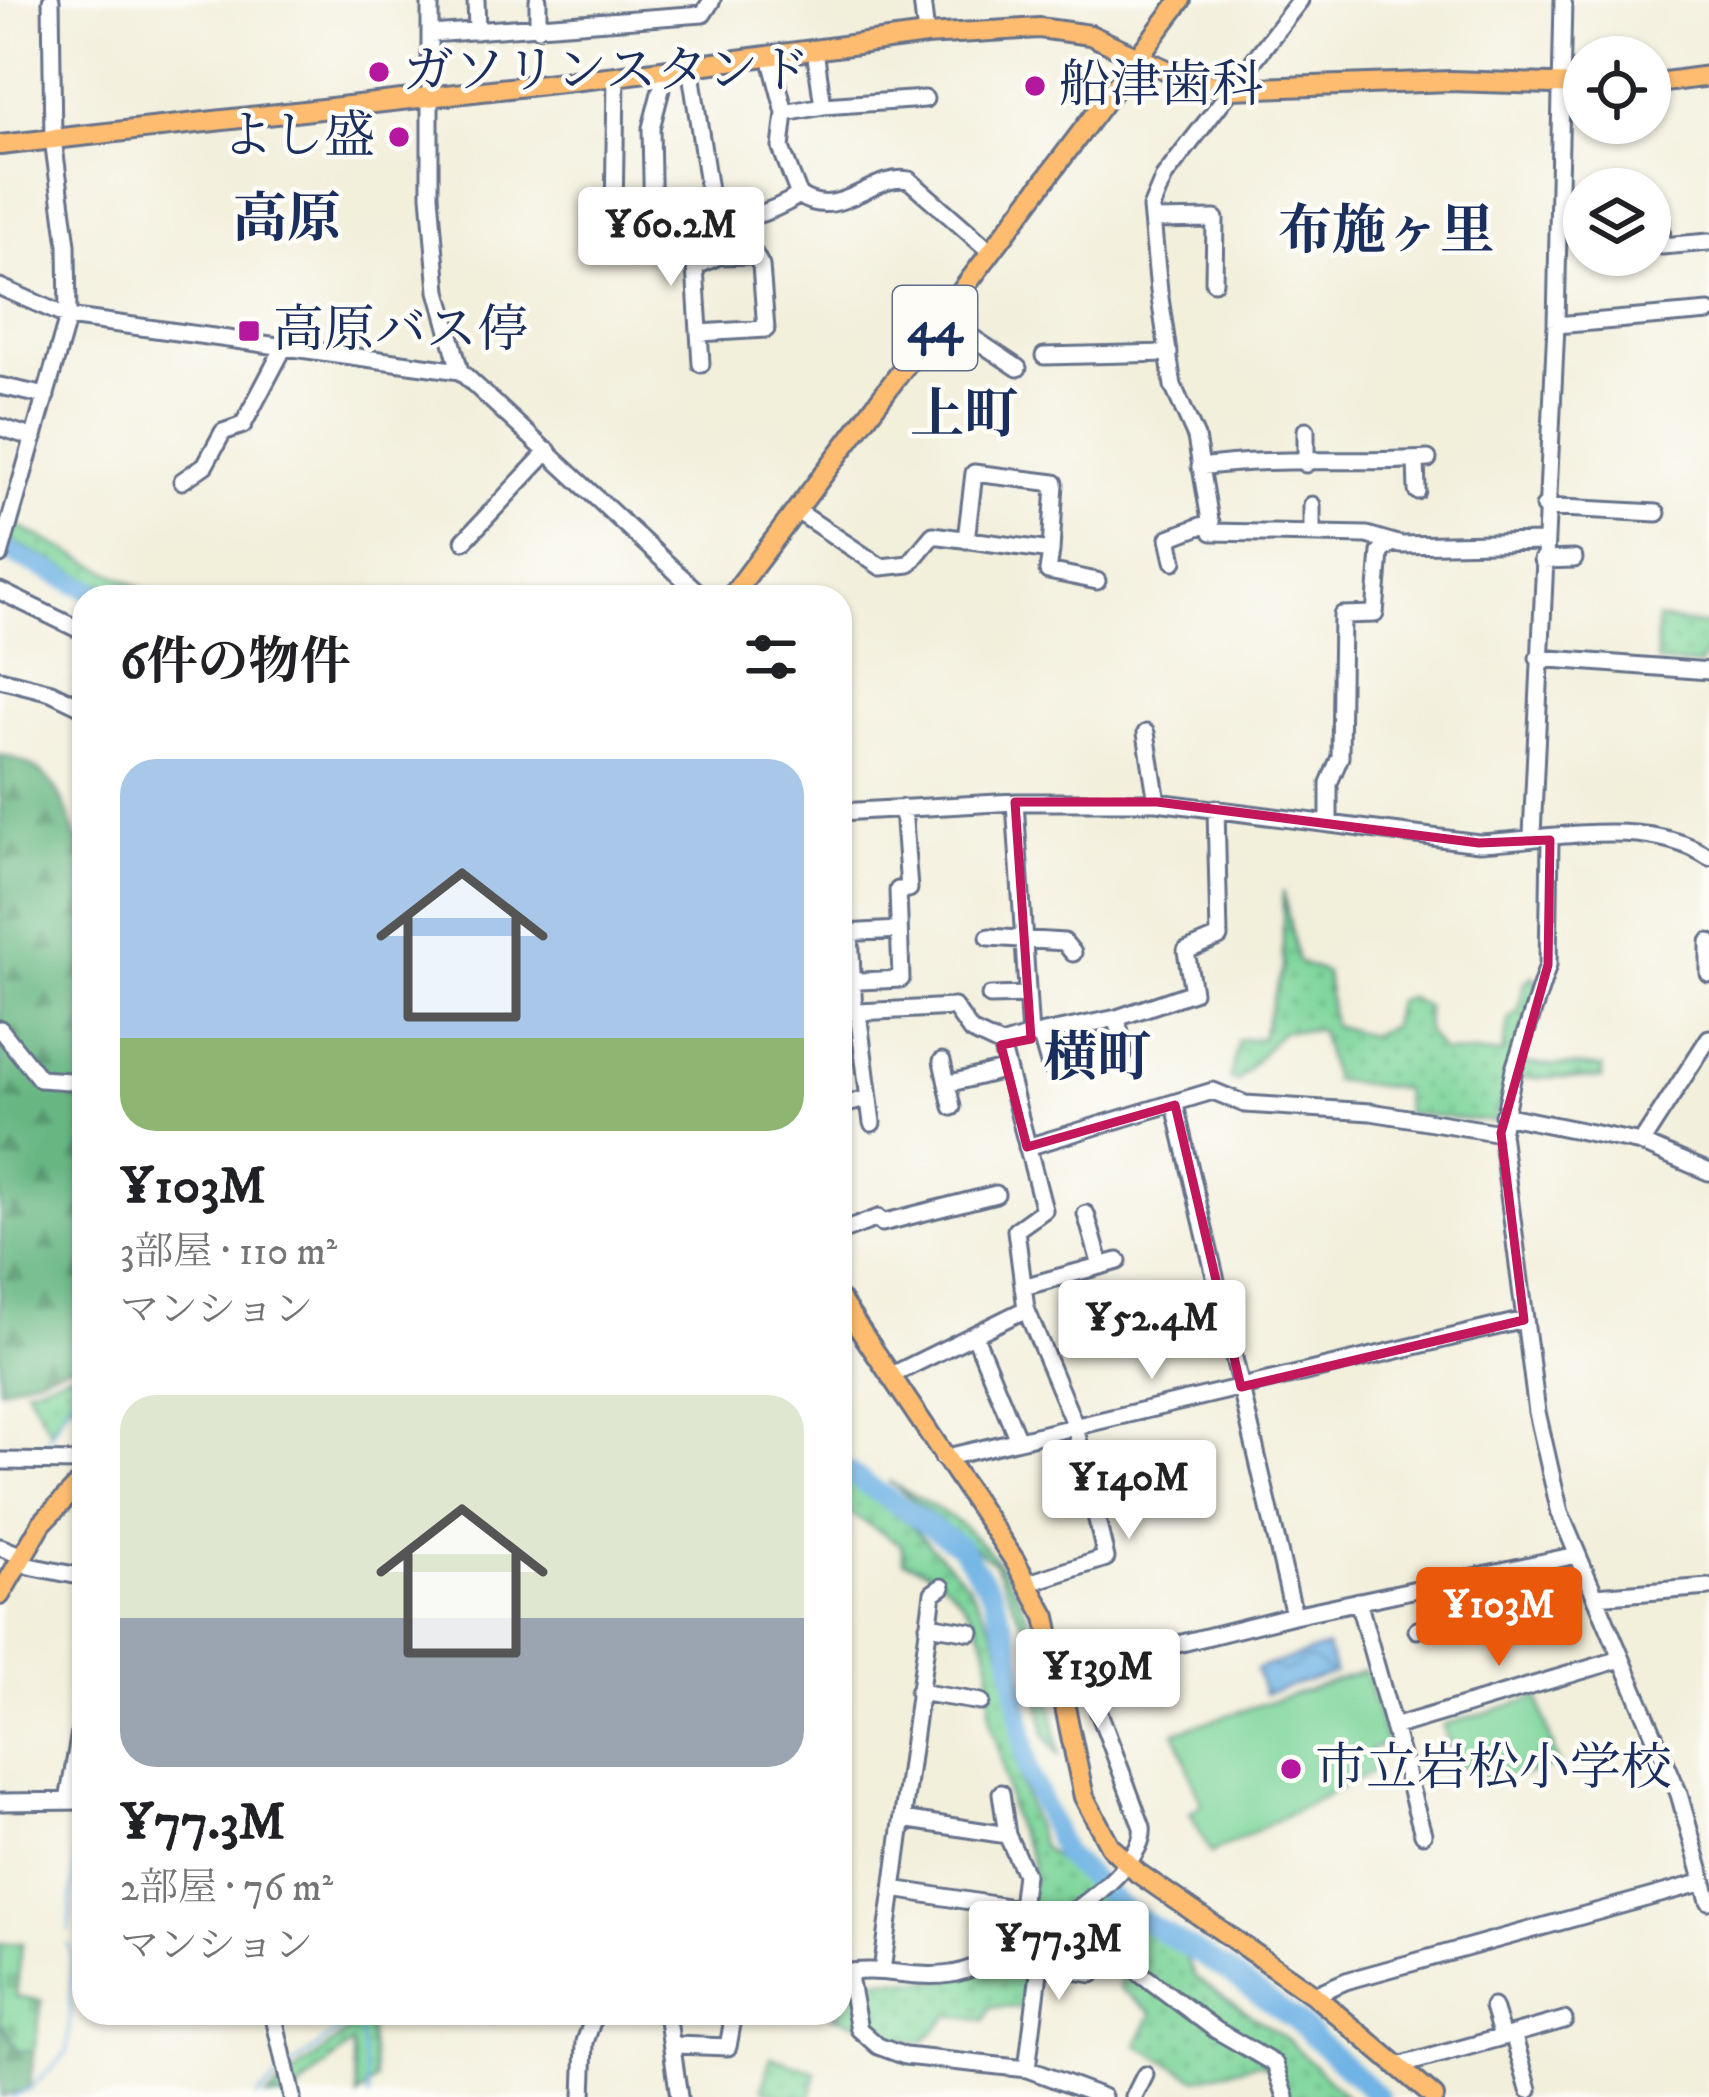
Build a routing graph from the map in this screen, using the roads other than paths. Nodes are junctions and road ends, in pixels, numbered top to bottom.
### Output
1 (51, 0) edge
2 (430, 0) edge
3 (476, 0) edge
4 (538, 0) edge
5 (712, 0) edge
6 (922, 0) edge
7 (1181, 0) edge
8 (1300, 0) edge
9 (1563, 0) edge
10 (605, 9) edge
11 (538, 28) junction
12 (478, 31) junction
13 (431, 34) junction
14 (926, 35) junction
15 (815, 50) junction
16 (770, 56) junction
17 (1137, 58) junction
18 (690, 66) junction
19 (666, 70) junction
20 (616, 76) junction
21 (1709, 76) edge
22 (1671, 81) edge
23 (1561, 86) junction
24 (1231, 89) junction
25 (430, 98) junction
26 (925, 99) dead end
27 (824, 106) junction
28 (784, 113) junction
29 (53, 140) junction
30 (0, 145) edge
31 (799, 195) junction
32 (1152, 220) junction
33 (717, 221) junction
34 (653, 227) junction
35 (1709, 242) edge
36 (1671, 245) edge
37 (991, 252) junction
38 (719, 256) junction
39 (1214, 282) dead end
40 (3, 293) edge
41 (1709, 312) edge
42 (68, 317) junction
43 (943, 318) junction
44 (1556, 325) junction
45 (699, 333) junction
46 (284, 349) junction
47 (1169, 353) junction
48 (1044, 356) dead end
49 (700, 364) dead end
50 (1018, 368) dead end
51 (460, 371) junction
52 (0, 386) edge
53 (46, 396) junction
54 (0, 427) edge
55 (1306, 430) dead end
56 (34, 438) junction
57 (548, 451) junction
58 (1306, 464) junction
59 (1200, 467) junction
60 (182, 481) dead end
61 (1417, 491) dead end
62 (1312, 505) dead end
63 (1544, 507) junction
64 (797, 511) junction
65 (1657, 513) dead end
66 (1210, 522) junction
67 (1312, 534) junction
68 (966, 540) junction
69 (464, 542) dead end
70 (1542, 542) junction
71 (1390, 544) junction
72 (1051, 551) junction
73 (0, 555) edge
74 (1542, 560) junction
75 (1574, 560) dead end
76 (1174, 561) dead end
77 (1097, 581) dead end
78 (690, 585) edge
79 (740, 585) edge
80 (1, 596) edge
81 (72, 627) edge
82 (1538, 658) junction
83 (1709, 671) edge
84 (0, 679) edge
85 (72, 702) edge
86 (1146, 733) dead end
87 (1015, 802) junction
88 (1157, 802) junction
89 (903, 808) junction
90 (1216, 808) junction
91 (852, 811) edge
92 (1329, 822) junction
93 (1541, 837) junction
94 (1709, 857) edge
95 (899, 930) junction
96 (852, 933) edge
97 (988, 937) dead end
98 (1709, 942) edge
99 (1024, 943) junction
100 (1073, 953) dead end
101 (1709, 974) edge
102 (852, 982) edge
103 (1028, 995) junction
104 (990, 996) dead end
105 (852, 1013) edge
106 (1117, 1018) junction
107 (852, 1022) edge
108 (0, 1029) edge
109 (1036, 1036) junction
110 (1709, 1038) edge
111 (1001, 1045) junction
112 (1124, 1053) dead end
113 (942, 1061) dead end
114 (1050, 1067) dead end
115 (1007, 1069) junction
116 (72, 1081) edge
117 (947, 1084) junction
118 (869, 1099) junction
119 (852, 1103) edge
120 (1175, 1105) junction
121 (952, 1107) dead end
122 (1503, 1115) junction
123 (872, 1124) dead end
124 (1501, 1133) junction
125 (1641, 1143) junction
126 (1027, 1147) junction
127 (1709, 1172) edge
128 (996, 1194) dead end
129 (1086, 1214) dead end
130 (852, 1228) edge
131 (1118, 1261) dead end
132 (1101, 1266) junction
133 (1023, 1287) junction
134 (1026, 1309) junction
135 (1524, 1320) junction
136 (852, 1324) edge
137 (975, 1336) junction
138 (890, 1376) junction
139 (1241, 1387) junction
140 (1076, 1426) junction
141 (1018, 1440) junction
142 (944, 1458) junction
143 (0, 1462) edge
144 (72, 1462) edge
145 (72, 1496) edge
146 (0, 1547) edge
147 (1577, 1555) junction
148 (25, 1561) junction
149 (72, 1574) edge
150 (1029, 1583) junction
151 (1430, 1585) junction
152 (942, 1587) dead end
153 (1709, 1587) edge
154 (0, 1595) edge
155 (1594, 1596) junction
156 (1358, 1601) junction
157 (1294, 1615) junction
158 (928, 1625) junction
159 (1417, 1630) dead end
160 (970, 1632) dead end
161 (1621, 1659) junction
162 (1083, 1670) junction
163 (1062, 1673) junction
164 (918, 1692) junction
165 (982, 1702) dead end
166 (1393, 1727) junction
167 (1001, 1793) dead end
168 (72, 1801) edge
169 (0, 1802) edge
170 (903, 1819) junction
171 (1423, 1834) dead end
172 (1006, 1835) junction
173 (1121, 1868) junction
174 (1703, 1882) junction
175 (892, 1889) junction
176 (1709, 1901) edge
177 (1020, 1909) junction
178 (1073, 1911) junction
179 (1044, 1932) junction
180 (1016, 1948) junction
181 (1039, 1965) junction
182 (882, 1971) junction
183 (852, 1973) edge
184 (1092, 1974) dead end
185 (1314, 1995) junction
186 (852, 2003) edge
187 (1493, 2007) dead end
188 (1564, 2020) dead end
189 (275, 2025) edge
190 (591, 2025) edge
191 (670, 2025) edge
192 (732, 2025) edge
193 (1508, 2036) junction
194 (676, 2045) junction
195 (1398, 2066) junction
196 (1027, 2069) junction
197 (1145, 2075) dead end
198 (1529, 2090) dead end
199 (291, 2095) edge
200 (583, 2097) edge
201 (679, 2097) edge
202 (1103, 2097) edge
203 (1134, 2097) edge
204 (1286, 2097) edge
205 (1434, 2097) edge

1 - 29 street
2 - 13 street
3 - 12 street
4 - 11 street
5 - 10 street
6 - 14 street
7 - 17 main road
8 - 24 street
9 - 23 street
10 - 11 street
11 - 12 street
12 - 13 street
13 - 25 street
14 - 15 main road
14 - 17 main road
15 - 16 main road
15 - 27 street
16 - 18 main road
16 - 28 street
17 - 24 main road
17 - 37 main road, 44
18 - 19 main road
18 - 33 street
19 - 20 main road
19 - 34 street
20 - 25 main road
20 - 34 street
21 - 22 main road
23 - 24 main road
23 - 44 street
24 - 32 street
25 - 29 main road
25 - 51 street
26 - 27 street
27 - 28 street
28 - 31 street
29 - 30 main road
29 - 42 street
31 - 33 street
31 - 37 street
32 - 39 street
32 - 47 street
33 - 34 street
33 - 38 street
35 - 36 street
37 - 43 main road, 44
38 - 45 street
38 - 45 street
40 - 42 street
41 - 44 street
42 - 46 street
42 - 53 street
43 - 50 street
43 - 64 main road, 44
44 - 63 street
45 - 49 street
46 - 51 street
46 - 60 street
47 - 48 street
47 - 59 street
51 - 57 street
52 - 53 street
53 - 56 street
54 - 56 street
55 - 58 street
56 - 73 street
57 - 69 street
57 - 78 street
58 - 59 street
58 - 61 street
59 - 66 street
62 - 67 street
63 - 65 street
63 - 70 street
64 - 68 street
64 - 79 main road, 44
66 - 67 street
66 - 76 street
67 - 71 street
68 - 72 street
68 - 72 street
70 - 71 street
70 - 74 street
71 - 92 street
72 - 77 street
74 - 75 street
74 - 82 street
80 - 81 street
82 - 83 street
82 - 93 street
84 - 85 street
86 - 88 street
87 - 88 street
87 - 89 street
87 - 99 street
88 - 90 street
89 - 91 street
89 - 95 street
90 - 92 street
90 - 106 street
92 - 93 street
93 - 94 street
93 - 122 street
95 - 96 street
95 - 102 street
97 - 99 street
98 - 101 street
99 - 100 street
99 - 103 street
103 - 104 street
103 - 109 street
105 - 111 street
106 - 109 street
106 - 112 street
107 - 118 street
108 - 116 street
109 - 111 street
109 - 114 street
110 - 125 street
111 - 115 street
113 - 117 street
115 - 117 street
115 - 126 street
117 - 121 street
118 - 119 street
118 - 123 street
120 - 124 street
120 - 126 street
120 - 139 street
122 - 124 street
122 - 125 street
124 - 135 street
125 - 127 street
126 - 133 street
128 - 130 street
129 - 132 street
131 - 132 street
132 - 133 street
133 - 134 street
134 - 137 street
134 - 140 street
135 - 139 street
135 - 147 street
136 - 138 main road
137 - 138 street
137 - 141 street
138 - 142 main road
139 - 140 street
139 - 157 street
140 - 141 street
140 - 150 street
141 - 142 street
142 - 150 main road
143 - 144 street
145 - 148 main road
146 - 148 street
147 - 151 street
147 - 155 street
148 - 149 street
148 - 154 main road
150 - 163 main road
151 - 156 street
151 - 159 street
152 - 158 street
153 - 155 street
155 - 161 street
156 - 157 street
156 - 166 street
157 - 162 street
158 - 160 street
158 - 164 street
161 - 166 street
161 - 174 street
162 - 163 street
162 - 173 street
163 - 173 main road
164 - 165 street
164 - 170 street
166 - 171 street
167 - 172 street
168 - 169 street
170 - 172 street
170 - 175 street
172 - 177 street
173 - 178 street
173 - 185 main road
174 - 176 street
174 - 185 street
175 - 177 street
175 - 182 street
177 - 180 street
178 - 179 street
178 - 204 street
179 - 180 street
179 - 181 street
180 - 182 street
181 - 184 street
181 - 196 street
182 - 183 street
185 - 195 main road
186 - 196 street
187 - 193 street
188 - 193 street
189 - 199 street
190 - 200 street
191 - 194 street
192 - 194 street
193 - 195 street
193 - 198 street
194 - 201 street
195 - 205 main road
196 - 202 street
197 - 203 street

